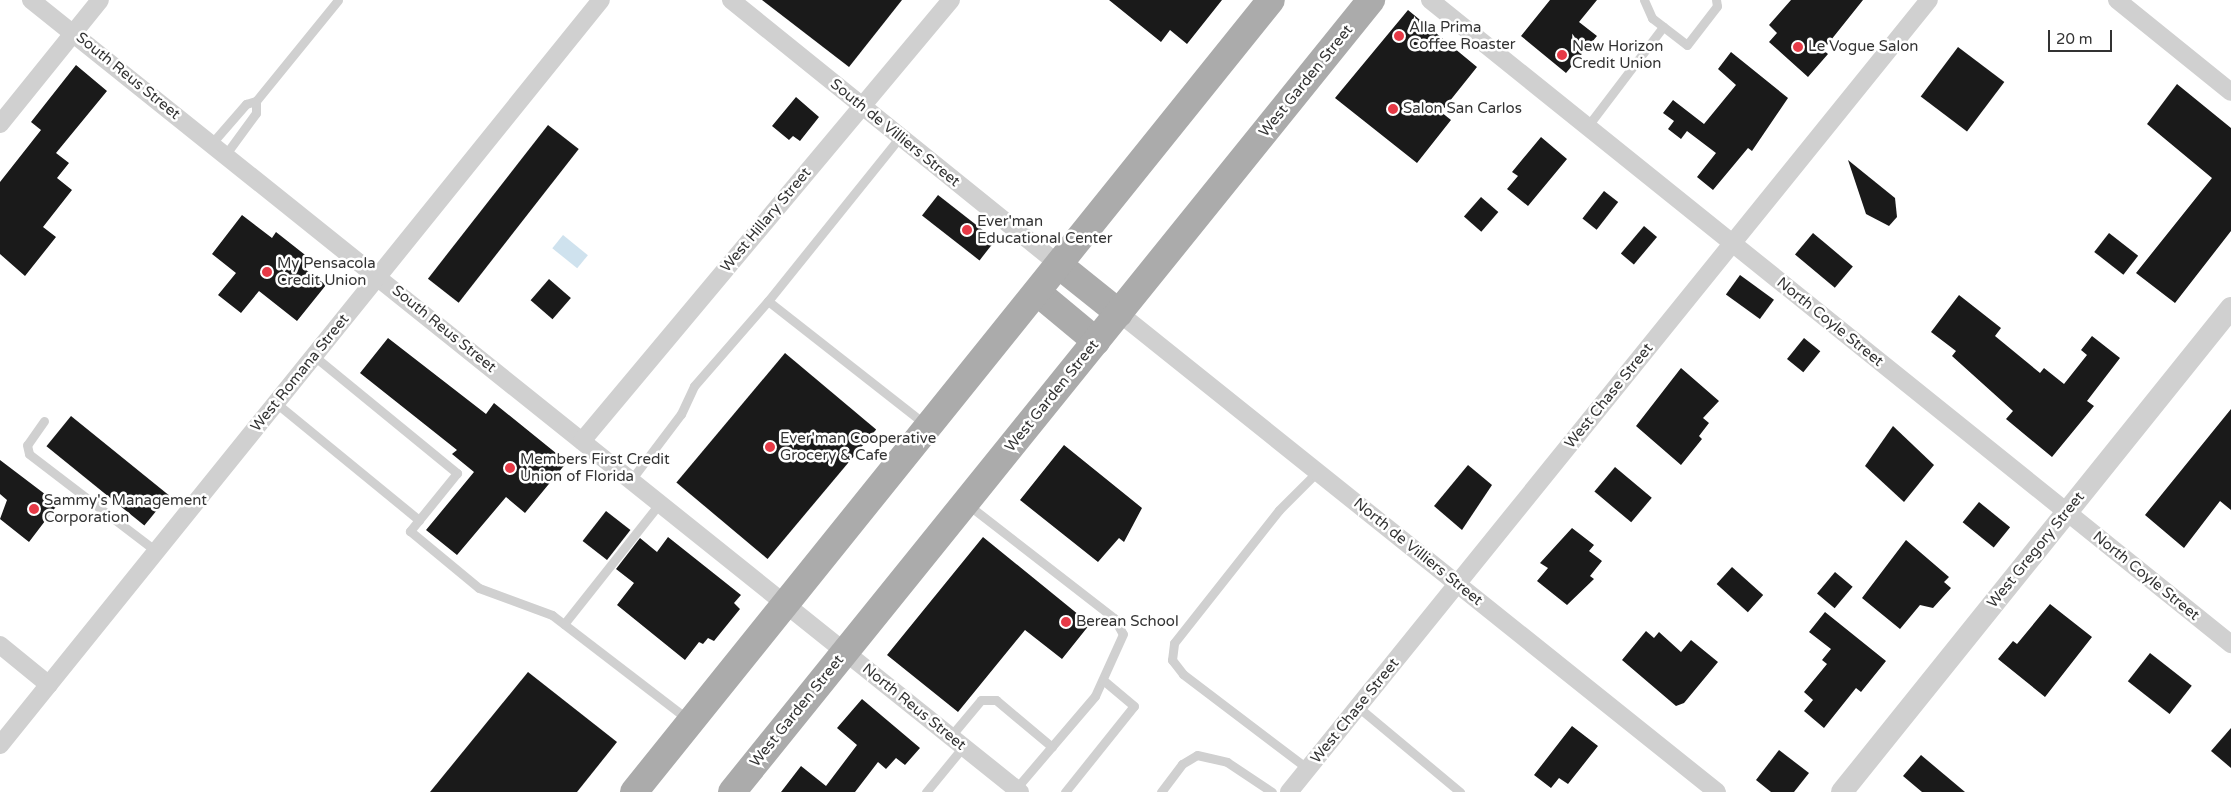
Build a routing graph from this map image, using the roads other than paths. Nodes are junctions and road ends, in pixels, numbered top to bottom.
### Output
1 (31, 0) edge
2 (100, 0) edge
3 (338, 0) edge
4 (601, 0) edge
5 (731, 0) edge
6 (950, 0) edge
7 (1271, 0) edge
8 (1371, 0) edge
9 (1430, 0) edge
10 (1644, 0) edge
11 (1716, 0) edge
12 (1929, 0) edge
13 (2117, 0) edge
14 (1663, 27) junction
15 (73, 33) junction
16 (2231, 92) edge
17 (256, 101) junction
18 (862, 106) junction
19 (0, 124) edge
20 (1587, 127) junction
21 (900, 137) junction
22 (212, 143) junction
23 (226, 154) junction
24 (1732, 244) junction
25 (1059, 265) junction
26 (378, 276) junction
27 (1037, 292) junction
28 (768, 301) junction
29 (1119, 313) junction
30 (2227, 321) edge
31 (1096, 341) junction
32 (314, 356) junction
33 (276, 403) junction
34 (44, 421) dead end
35 (928, 426) junction
36 (582, 440) junction
37 (1317, 472) junction
38 (632, 480) junction
39 (965, 502) junction
40 (660, 503) junction
41 (2067, 512) junction
42 (419, 520) junction
43 (156, 551) junction
44 (1458, 584) junction
45 (785, 604) junction
46 (564, 624) junction
47 (2231, 644) edge
48 (0, 646) edge
49 (844, 652) junction
50 (1103, 680) junction
51 (49, 685) junction
52 (1358, 707) junction
53 (691, 722) junction
54 (957, 742) junction
55 (0, 745) edge
56 (1052, 746) junction
57 (1308, 769) junction
58 (1016, 791) edge
59 (634, 792) edge
60 (732, 792) edge
61 (926, 792) edge
62 (1065, 792) edge
63 (1161, 792) edge
64 (1272, 792) edge
65 (1289, 792) edge
66 (1460, 792) edge
67 (1718, 792) edge
68 (1842, 792) edge

1 - 15 street, South Reus Street
2 - 15 street
3 - 17 lane
4 - 26 street, West Romana Street
5 - 18 street, South de Villiers Street
6 - 18 street, West Hillary Street
7 - 25 main road
8 - 29 main road, West Garden Street
9 - 20 street, North Coyle Street
10 - 14 lane
11 - 14 lane
12 - 24 street, West Chase Street
13 - 16 street
14 - 20 lane
15 - 19 street
15 - 22 street, South Reus Street
17 - 22 lane
17 - 23 lane
18 - 21 street, South de Villiers Street
18 - 36 street, West Hillary Street
20 - 24 street, North Coyle Street
21 - 25 street, South de Villiers Street
21 - 28 lane
22 - 23 street, South Reus Street
23 - 26 street, South Reus Street
24 - 41 street, North Coyle Street
24 - 44 street, West Chase Street
25 - 27 main road
25 - 29 main road
26 - 32 street, West Romana Street
26 - 36 street, South Reus Street
27 - 31 main road
27 - 35 main road
28 - 35 lane
28 - 38 lane
29 - 31 main road, West Garden Street
29 - 37 street, North de Villiers Street
30 - 41 street, West Gregory Street
31 - 39 main road, West Garden Street
32 - 33 street, West Romana Street
32 - 42 lane
33 - 42 lane
33 - 43 street, West Romana Street
34 - 43 lane
35 - 45 main road
36 - 38 street, South Reus Street
37 - 44 street, North de Villiers Street
37 - 57 lane
38 - 40 street, South Reus Street
39 - 49 main road, West Garden Street
39 - 50 lane
40 - 45 street, South Reus Street
40 - 46 lane
41 - 47 street, North Coyle Street
41 - 68 street, West Gregory Street
42 - 46 lane
43 - 51 street, West Romana Street
44 - 52 street, West Chase Street
44 - 67 street, North de Villiers Street
45 - 49 street, North Reus Street
45 - 53 main road
46 - 53 lane
48 - 51 street
49 - 54 street, North Reus Street
49 - 60 main road, West Garden Street
50 - 56 lane
50 - 62 lane
51 - 55 street, West Romana Street
52 - 57 street, West Chase Street
52 - 66 lane
53 - 59 main road
54 - 56 lane
54 - 58 street, North Reus Street
54 - 61 lane
56 - 58 lane
57 - 65 street, West Chase Street
63 - 64 lane

